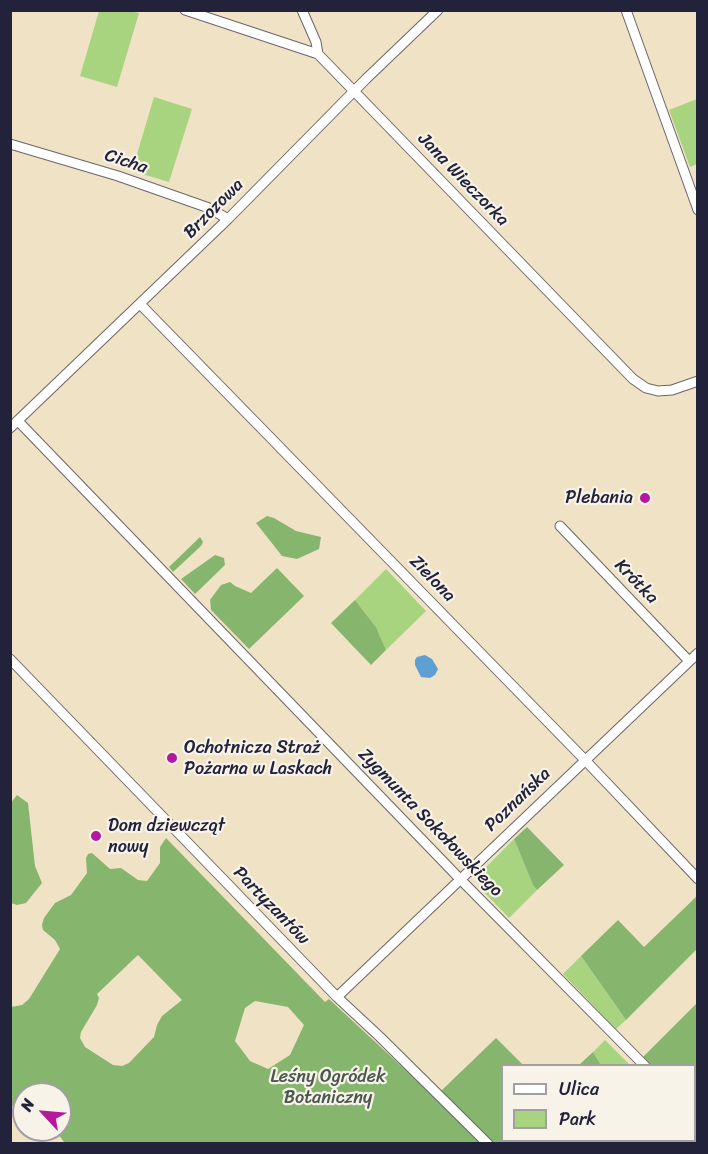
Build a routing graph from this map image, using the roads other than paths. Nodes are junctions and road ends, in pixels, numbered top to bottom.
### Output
1 (185, 10) edge
2 (302, 10) edge
3 (438, 10) edge
4 (626, 10) edge
5 (318, 54) junction
6 (354, 92) junction
7 (10, 144) edge
8 (698, 210) edge
9 (228, 219) junction
10 (140, 304) junction
11 (698, 381) edge
12 (18, 420) junction
13 (10, 428) edge
14 (560, 526) dead end
15 (698, 652) edge
16 (10, 659) edge
17 (689, 661) junction
18 (585, 760) junction
19 (460, 879) junction
20 (698, 879) edge
21 (337, 997) junction
22 (644, 1064) edge
23 (488, 1143) edge

1 - 5 street, Jana Wieczorka
2 - 5 street
3 - 6 street, Brzozowa
4 - 8 street
5 - 6 street, Jana Wieczorka
6 - 9 street, Brzozowa
6 - 11 street, Jana Wieczorka
7 - 9 street, Cicha
9 - 10 street, Brzozowa
10 - 12 street, Brzozowa
10 - 18 street, Zielona
12 - 13 street, Brzozowa
12 - 19 street, Zygmunta Sokołowskiego
14 - 17 street, Krótka
15 - 17 street, Poznańska
16 - 21 street, Partyzantów
17 - 18 street, Poznańska
18 - 19 street, Poznańska
18 - 20 street, Zielona
19 - 21 street, Poznańska
19 - 22 street, Zygmunta Sokołowskiego
21 - 23 street, Partyzantów

